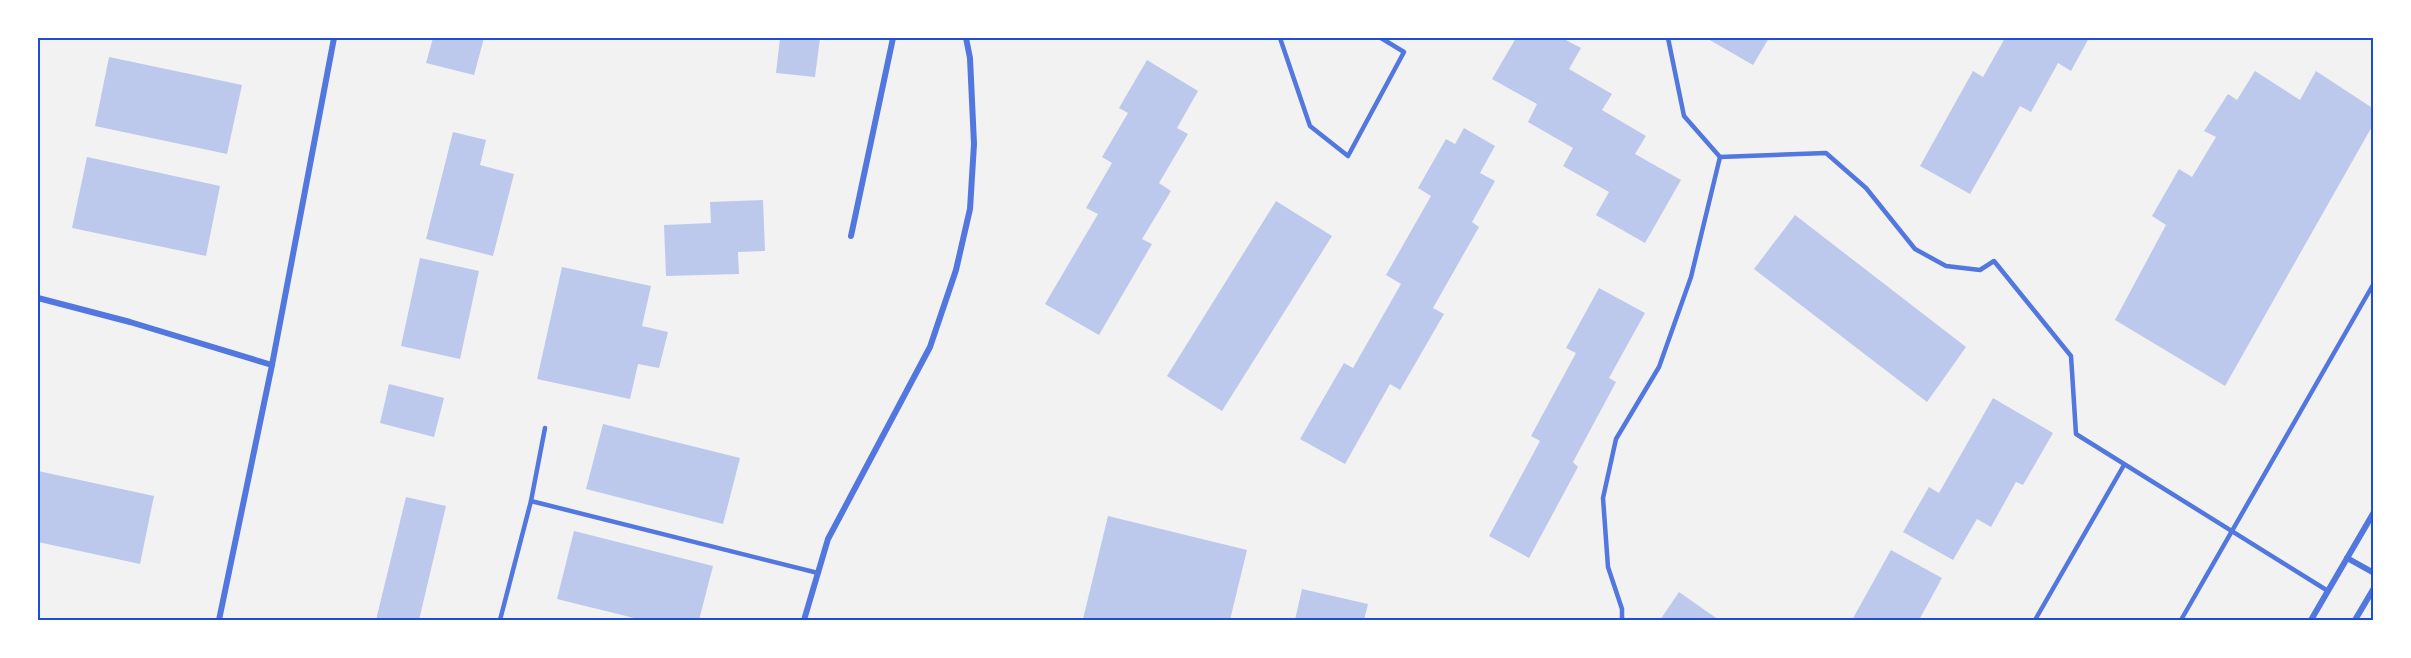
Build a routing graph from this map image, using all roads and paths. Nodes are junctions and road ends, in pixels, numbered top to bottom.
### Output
1 (334, 38) edge
2 (893, 38) edge
3 (966, 38) edge
4 (1280, 38) edge
5 (1381, 38) edge
6 (1668, 38) edge
7 (1720, 157) junction
8 (851, 236) dead end
9 (2373, 283) edge
10 (38, 298) edge
11 (272, 365) junction
12 (545, 428) dead end
13 (2124, 465) junction
14 (531, 501) junction
15 (2373, 512) edge
16 (2232, 532) junction
17 (2347, 558) junction
18 (818, 573) junction
19 (2373, 573) edge
20 (2373, 588) edge
21 (2328, 591) junction
22 (219, 621) edge
23 (500, 621) edge
24 (804, 621) edge
25 (1622, 621) edge
26 (2035, 621) edge
27 (2181, 621) edge
28 (2312, 621) edge
29 (2355, 621) edge

1 - 11 street
2 - 8 street
3 - 18 street
4 - 5 lane
6 - 7 lane
7 - 13 lane
7 - 25 lane
9 - 16 lane
10 - 11 street
11 - 22 street
12 - 14 lane
13 - 16 lane
13 - 26 lane
14 - 18 lane
14 - 23 lane
15 - 17 street
16 - 21 lane
16 - 27 lane
17 - 19 street
17 - 21 street
18 - 24 street
20 - 29 street
21 - 28 street

